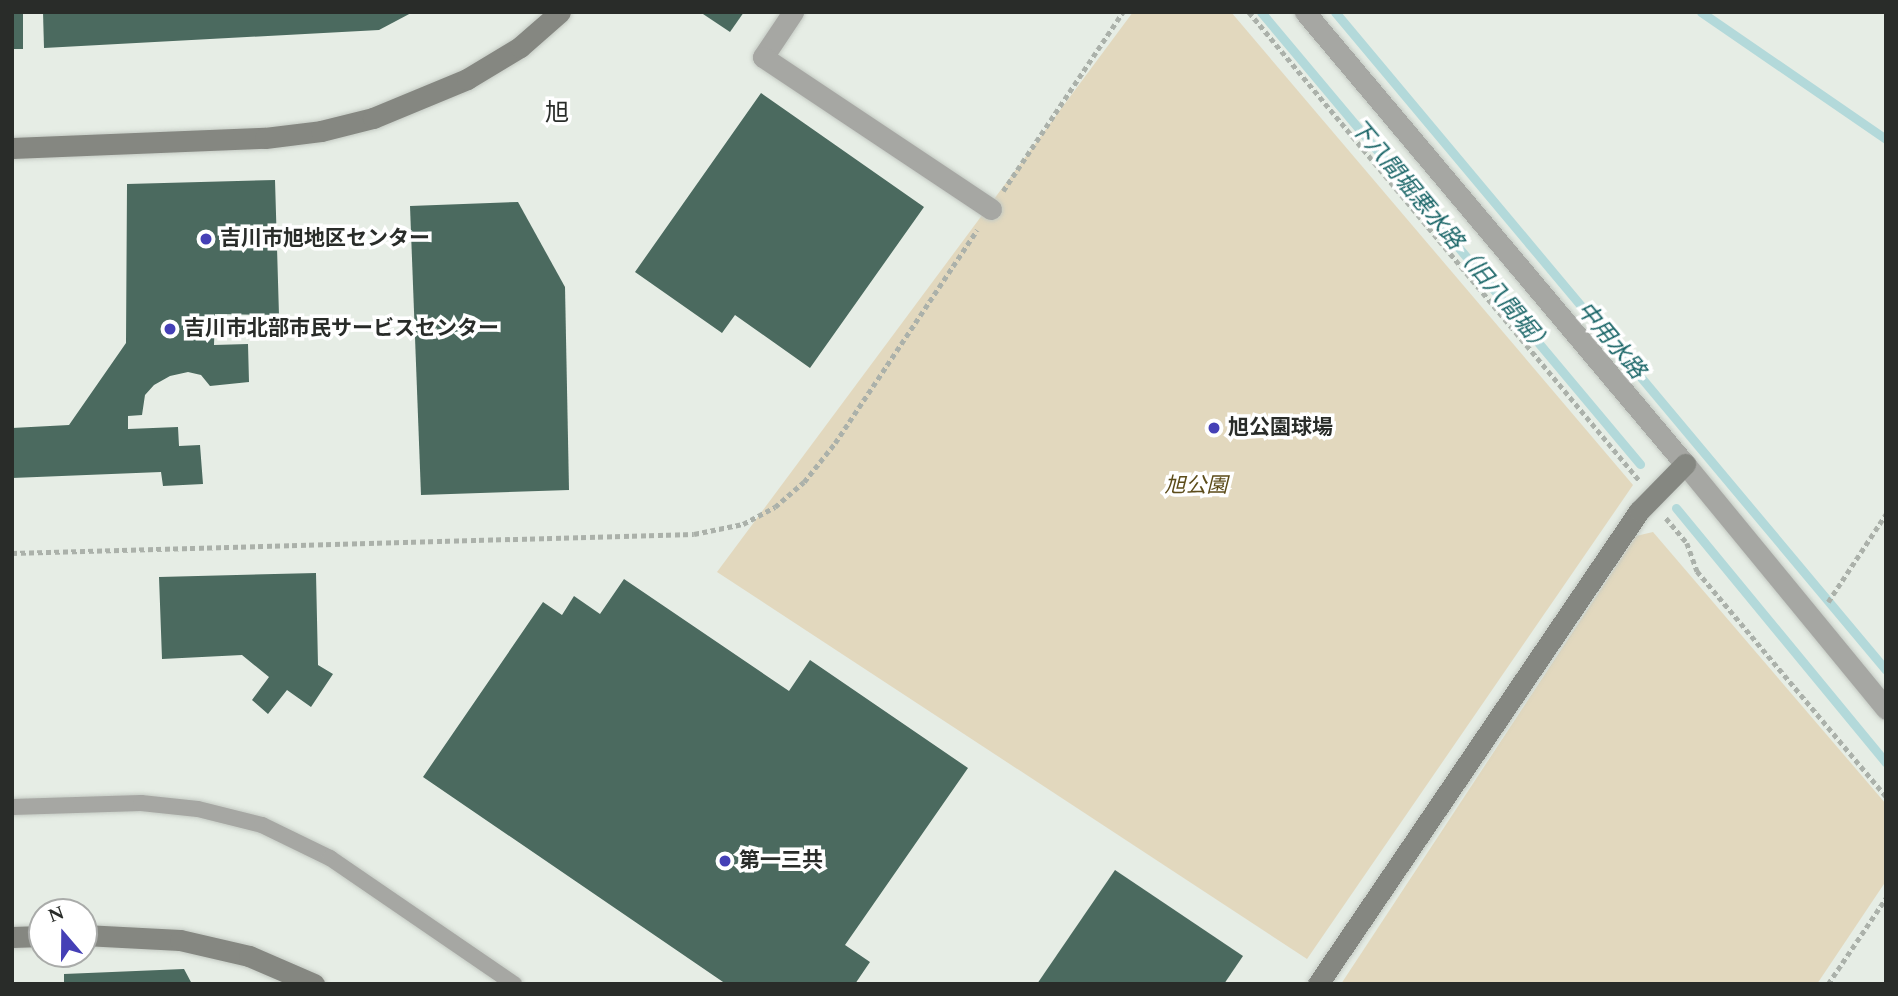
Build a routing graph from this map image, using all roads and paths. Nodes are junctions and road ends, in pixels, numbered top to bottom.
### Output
1 (560, 12) edge
2 (793, 12) edge
3 (1123, 12) edge
4 (1250, 12) edge
5 (1305, 12) edge
6 (12, 148) edge
7 (991, 209) junction
8 (1685, 464) junction
9 (1651, 495) junction
10 (1886, 514) edge
11 (12, 553) edge
12 (1814, 623) junction
13 (1886, 709) edge
14 (1886, 796) edge
15 (12, 807) edge
16 (1886, 898) edge
17 (98, 936) edge
18 (314, 984) edge
19 (514, 984) edge
20 (1318, 984) edge
21 (1828, 984) edge

1 - 6 street
2 - 7 street
3 - 7 path
4 - 9 path
5 - 8 street
7 - 11 path
8 - 9 street
8 - 12 street
9 - 14 path
9 - 20 street
10 - 12 path
12 - 13 street
15 - 19 lane
16 - 21 path
17 - 18 street

